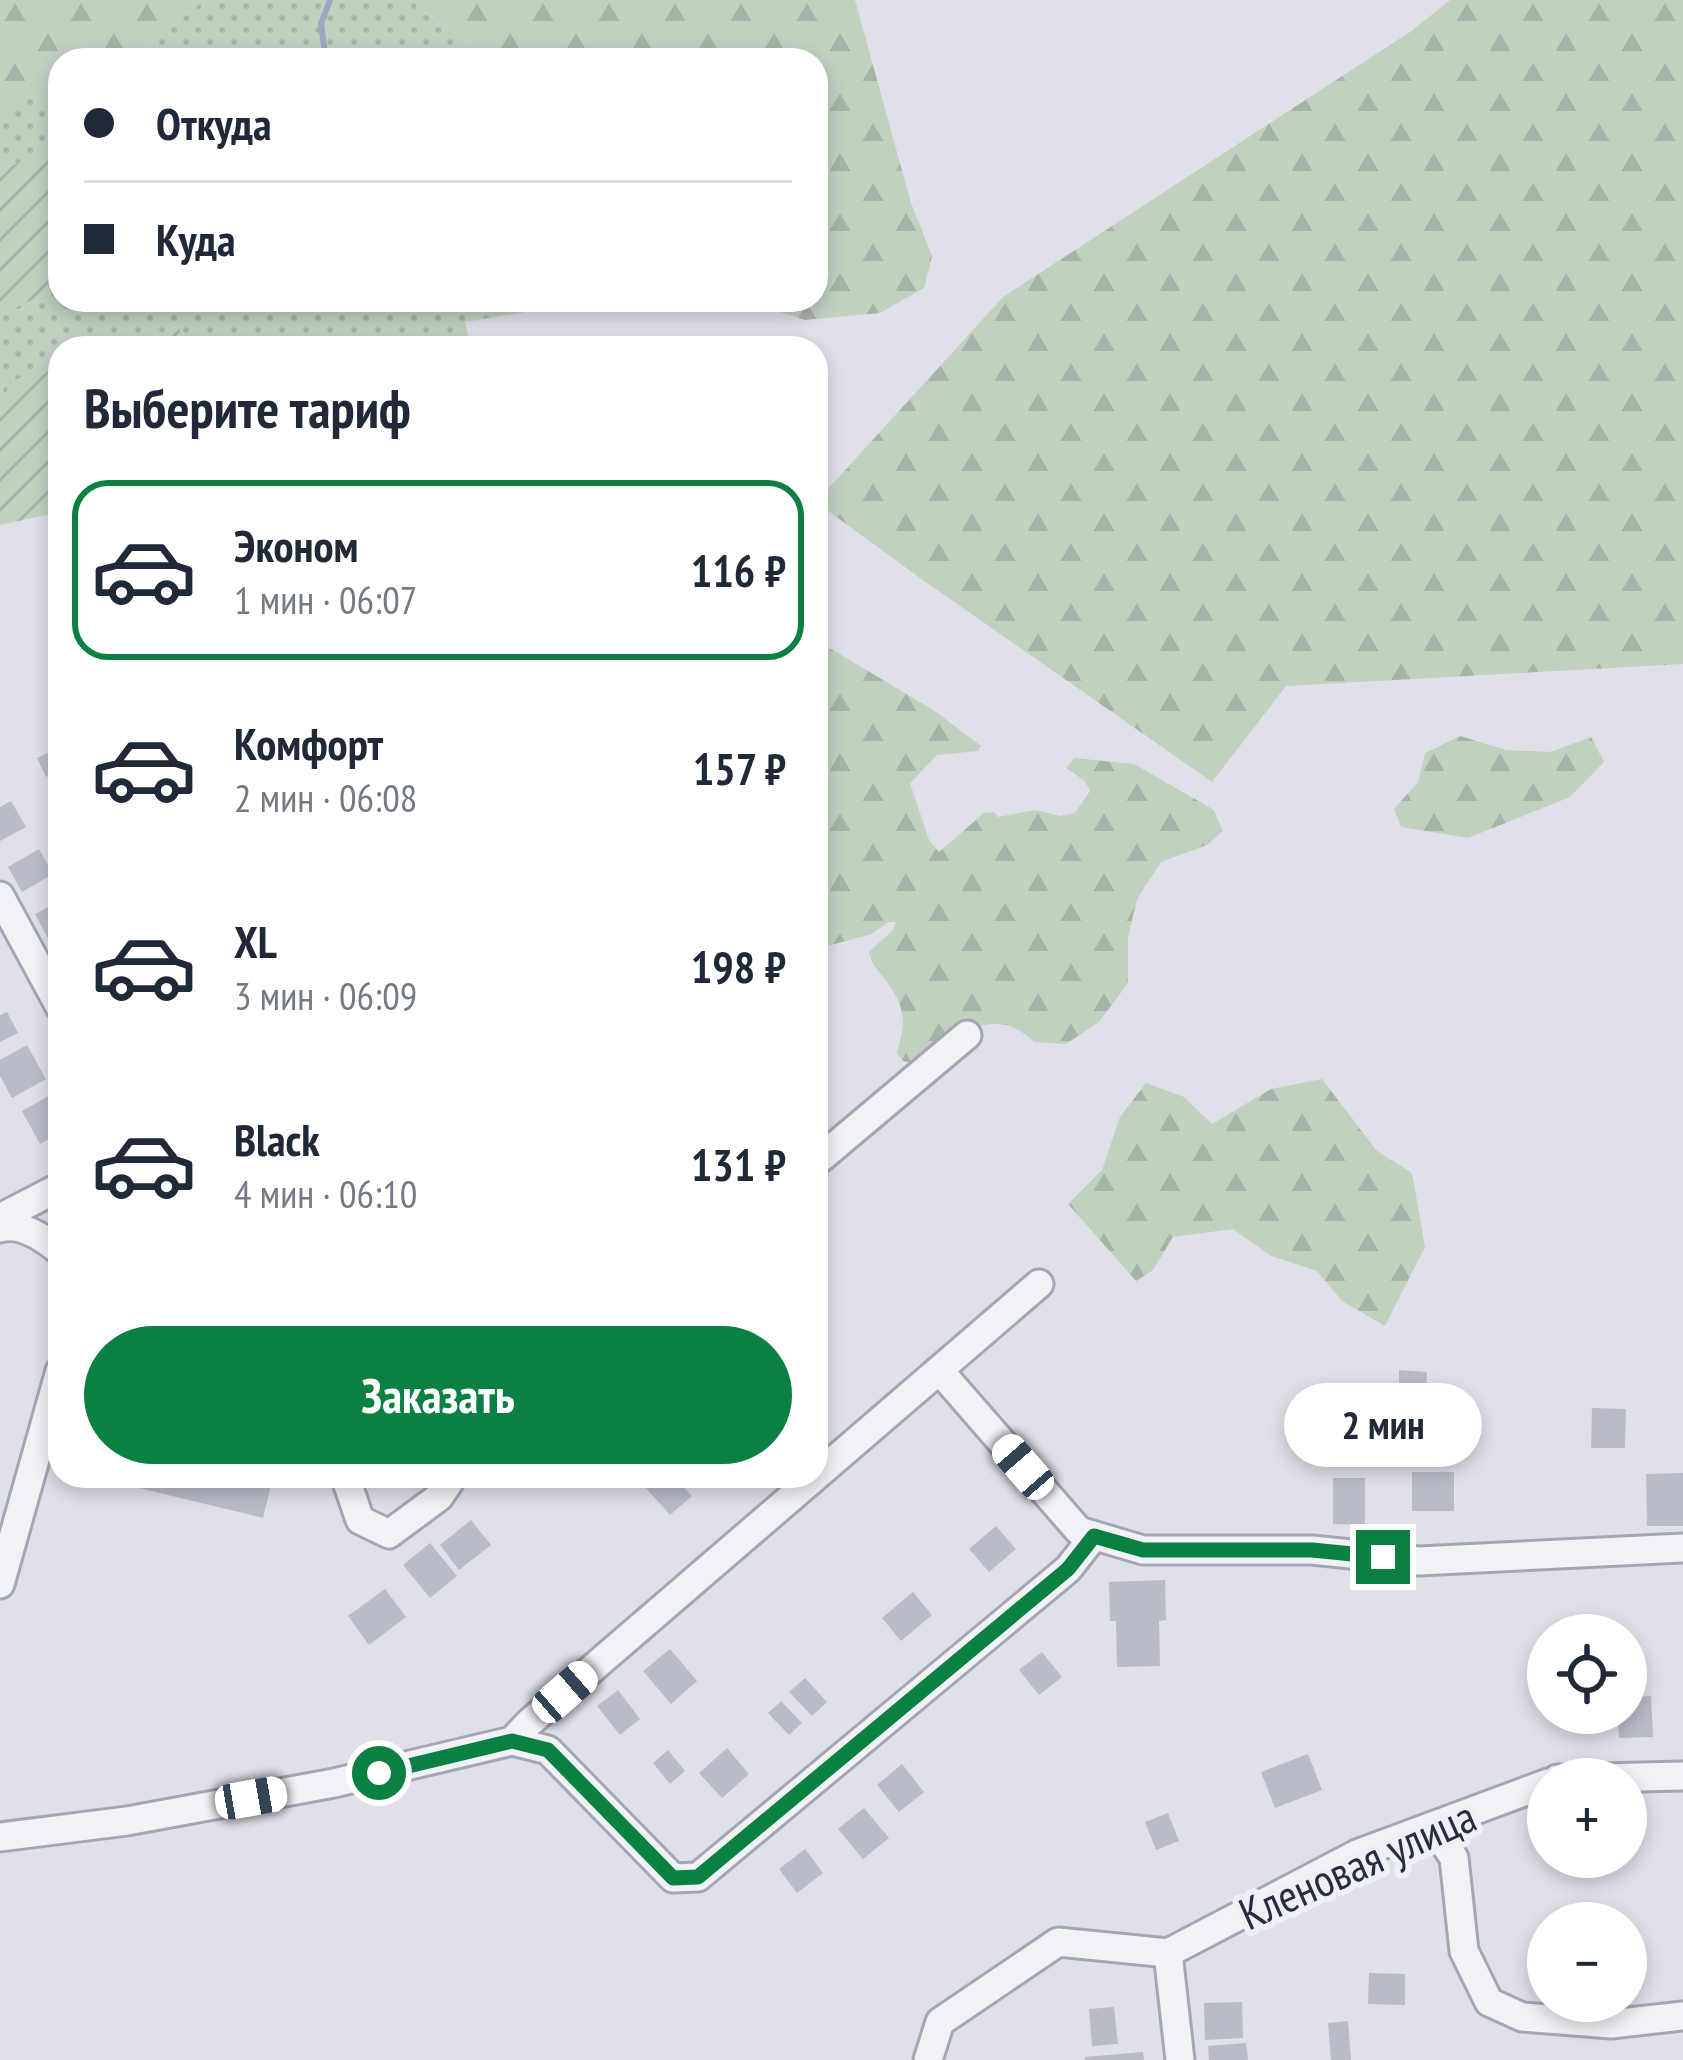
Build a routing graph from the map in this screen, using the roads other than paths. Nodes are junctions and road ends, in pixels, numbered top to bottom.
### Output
1 (0, 896) edge
2 (48, 985) edge
3 (967, 1035) dead end
4 (828, 1152) edge
5 (48, 1192) edge
6 (0, 1217) edge
7 (0, 1228) edge
8 (48, 1242) edge
9 (1039, 1284) dead end
10 (939, 1370) junction
11 (48, 1414) edge
12 (828, 1466) edge
13 (349, 1488) edge
14 (445, 1488) edge
15 (802, 1488) edge
16 (1094, 1536) junction
17 (1683, 1548) edge
18 (0, 1584) edge
19 (512, 1741) junction
20 (1683, 1776) edge
21 (1647, 1777) edge
22 (1527, 1791) edge
23 (1419, 1831) junction
24 (0, 1837) edge
25 (1168, 1953) junction
26 (1683, 2016) edge
27 (928, 2060) edge
28 (1180, 2060) edge

1 - 2 street
3 - 4 street
5 - 6 street
7 - 8 street
9 - 10 street
10 - 12 street
10 - 16 street
11 - 18 street
13 - 14 street
15 - 19 street
16 - 17 street
16 - 19 street
19 - 24 street
20 - 21 street
22 - 23 street, Кленовая улица
23 - 25 street, Кленовая улица
23 - 26 street
25 - 27 street
25 - 28 street

